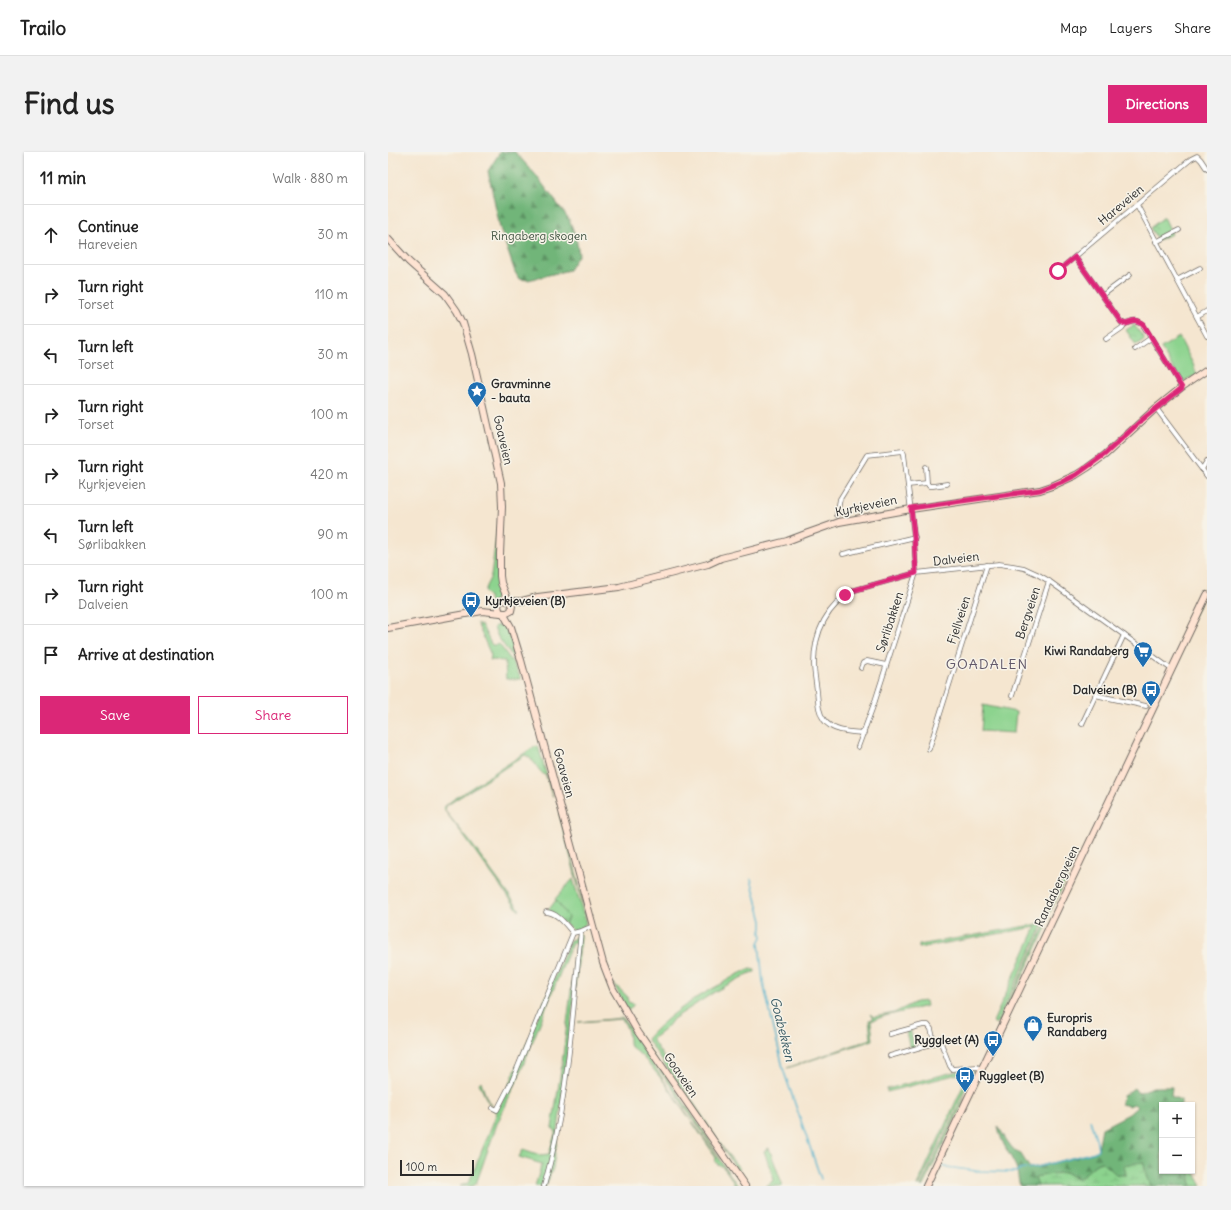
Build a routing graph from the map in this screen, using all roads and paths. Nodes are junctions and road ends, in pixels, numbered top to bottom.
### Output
1 (1207, 169) edge
2 (1136, 205) junction
3 (1179, 230) dead end
4 (388, 239) edge
5 (1156, 242) junction
6 (1075, 257) junction
7 (1200, 268) dead end
8 (1058, 271) dead end
9 (1130, 275) dead end
10 (1177, 280) junction
11 (1103, 296) junction
12 (1207, 311) edge
13 (1197, 317) junction
14 (1125, 324) junction
15 (1207, 336) edge
16 (1151, 338) junction
17 (1106, 339) dead end
18 (1134, 349) dead end
19 (1207, 370) edge
20 (1182, 388) junction
21 (1156, 408) junction
22 (1207, 461) edge
23 (926, 467) dead end
24 (1202, 469) junction
25 (1207, 476) edge
26 (927, 483) junction
27 (948, 484) dead end
28 (908, 485) junction
29 (911, 508) junction
30 (837, 515) dead end
31 (914, 537) junction
32 (843, 554) dead end
33 (987, 565) junction
34 (916, 573) junction
35 (1049, 581) junction
36 (501, 583) junction
37 (1207, 595) edge
38 (509, 601) junction
39 (522, 601) junction
40 (499, 603) junction
41 (511, 610) junction
42 (482, 611) junction
43 (502, 613) junction
44 (511, 627) junction
45 (388, 628) edge
46 (1124, 635) junction
47 (886, 665) junction
48 (861, 668) dead end
49 (1172, 669) junction
50 (1095, 695) junction
51 (1012, 696) dead end
52 (1146, 706) dead end
53 (1082, 724) dead end
54 (864, 733) junction
55 (858, 747) dead end
56 (929, 749) dead end
57 (546, 912) dead end
58 (593, 926) junction
59 (581, 931) junction
60 (572, 933) junction
61 (890, 1034) dead end
62 (934, 1042) junction
63 (890, 1056) dead end
64 (982, 1069) junction
65 (493, 1108) dead end
66 (544, 1186) edge
67 (744, 1186) edge
68 (926, 1186) edge

1 - 2 street, Hareveien
2 - 5 street
2 - 6 street, Hareveien
3 - 5 street
4 - 36 main road, Goaveien
5 - 10 street
6 - 8 street, Hareveien
6 - 11 street
7 - 10 street
9 - 11 street
10 - 13 street
11 - 14 street
12 - 13 street
13 - 15 street
14 - 16 street
14 - 17 street
16 - 18 street
16 - 20 street
19 - 20 main road, Kyrkjeveien
20 - 21 main road, Kyrkjeveien
21 - 24 street
21 - 29 main road, Kyrkjeveien
22 - 24 street
23 - 26 street
24 - 25 street
26 - 27 street
26 - 28 street
28 - 29 street, Sørlibakken
28 - 30 street, Sørlibakken
29 - 31 street, Sørlibakken
29 - 39 main road, Kyrkjeveien
31 - 32 street
31 - 34 street, Sørlibakken
33 - 34 street, Dalveien
33 - 35 street, Dalveien
33 - 56 street, Fjellveien
34 - 47 street, Sørlibakken
34 - 54 street, Dalveien
35 - 46 street, Dalveien
35 - 51 street, Bergveien
36 - 38 main road, Goaveien
36 - 40 main road, Goaveien
37 - 49 main road, Randabergveien
38 - 39 main road, Kyrkjeveien
38 - 40 main road
38 - 41 main road, Goaveien
39 - 41 main road, Kyrkjeveien
40 - 42 main road
40 - 43 main road, Goaveien
41 - 43 main road
41 - 44 main road, Goaveien
42 - 43 main road
42 - 45 main road
43 - 44 main road, Goaveien
44 - 58 main road, Goaveien
46 - 49 street, Dalveien
46 - 50 street
47 - 48 street, Sørlibakken
47 - 54 street, Sørlibakken
49 - 64 main road, Randabergveien
50 - 52 street
50 - 53 street
54 - 55 street, Sørlibakken
57 - 60 street
58 - 59 street
58 - 67 main road, Goaveien
59 - 60 street
59 - 66 street
60 - 65 street
61 - 62 street
62 - 63 street
62 - 64 street
64 - 68 main road, Randabergveien

